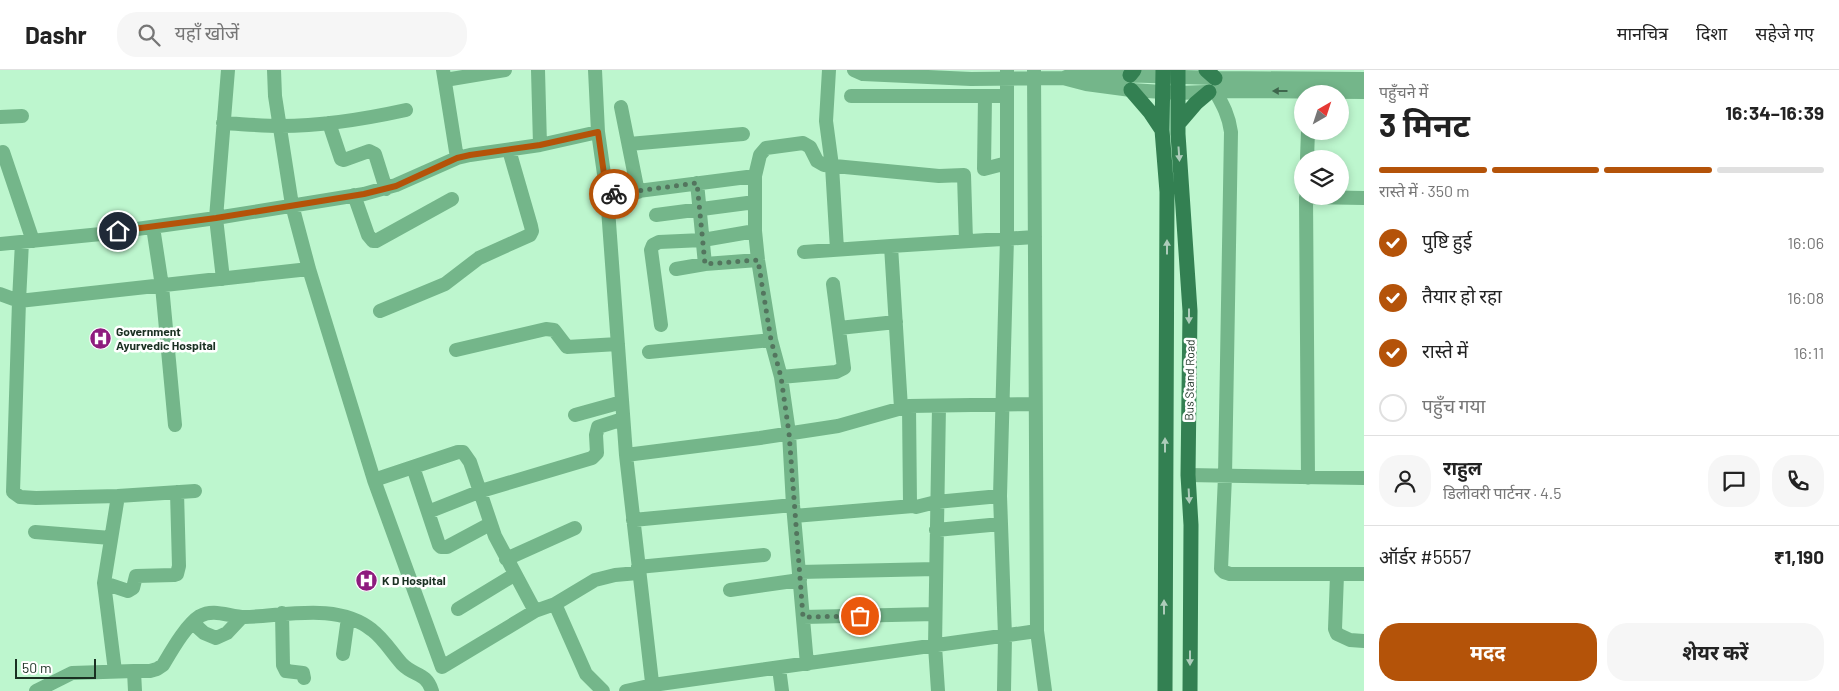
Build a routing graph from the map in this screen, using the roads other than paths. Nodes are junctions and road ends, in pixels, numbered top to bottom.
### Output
1 (228, 70) edge
2 (274, 70) edge
3 (505, 70) edge
4 (538, 70) edge
5 (595, 70) edge
6 (829, 70) edge
7 (854, 70) edge
8 (1163, 73) edge
9 (1178, 73) edge
10 (1008, 74) edge
11 (1243, 74) edge
12 (444, 75) edge
13 (1034, 75) edge
14 (1132, 78) edge
15 (1364, 79) edge
16 (1211, 83) edge
17 (1309, 83) edge
18 (1162, 92) junction
19 (1364, 92) edge
20 (1179, 93) junction
21 (851, 96) dead end
22 (985, 96) junction
23 (1008, 96) junction
24 (622, 107) dead end
25 (406, 110) dead end
26 (22, 116) dead end
27 (0, 117) edge
28 (223, 123) junction
29 (329, 123) junction
30 (1178, 124) junction
31 (281, 126) junction
32 (1162, 130) junction
33 (598, 132) junction
34 (742, 134) dead end
35 (629, 144) junction
36 (540, 145) junction
37 (509, 150) junction
38 (3, 152) dead end
39 (457, 158) junction
40 (1007, 163) junction
41 (832, 166) junction
42 (755, 176) junction
43 (697, 183) junction
44 (386, 189) junction
45 (638, 192) junction
46 (607, 195) junction
47 (354, 196) junction
48 (1349, 197) edge
49 (1364, 198) edge
50 (452, 199) dead end
51 (755, 202) junction
52 (292, 205) junction
53 (1306, 205) edge
54 (700, 210) junction
55 (656, 215) dead end
56 (216, 218) junction
57 (153, 226) junction
58 (755, 231) junction
59 (1035, 237) junction
60 (1007, 238) junction
61 (703, 240) junction
62 (966, 241) junction
63 (28, 242) junction
64 (0, 244) edge
65 (892, 246) junction
66 (837, 249) junction
67 (804, 252) dead end
68 (758, 260) junction
69 (705, 264) junction
70 (309, 269) junction
71 (676, 269) dead end
72 (223, 279) junction
73 (833, 284) dead end
74 (162, 286) junction
75 (0, 294) edge
76 (19, 301) junction
77 (380, 311) dead end
78 (896, 322) junction
79 (661, 325) dead end
80 (839, 328) junction
81 (771, 340) junction
82 (618, 344) junction
83 (456, 350) dead end
84 (649, 352) dead end
85 (781, 377) junction
86 (622, 402) junction
87 (1035, 404) junction
88 (939, 406) junction
89 (1004, 406) junction
90 (905, 407) junction
91 (575, 415) dead end
92 (623, 419) junction
93 (175, 425) dead end
94 (789, 433) junction
95 (626, 455) junction
96 (413, 467) junction
97 (1188, 475) junction
98 (1225, 476) junction
99 (1308, 478) junction
100 (1364, 478) edge
101 (374, 480) junction
102 (195, 491) dead end
103 (481, 491) junction
104 (177, 492) junction
105 (118, 496) junction
106 (1000, 496) junction
107 (936, 502) junction
108 (912, 506) junction
109 (794, 511) junction
110 (428, 512) junction
111 (633, 520) junction
112 (490, 524) junction
113 (1001, 524) junction
114 (575, 528) dead end
115 (936, 530) junction
116 (35, 532) dead end
117 (111, 538) junction
118 (764, 555) dead end
119 (506, 559) junction
120 (936, 569) junction
121 (638, 570) junction
122 (514, 574) junction
123 (1364, 574) edge
124 (1337, 575) junction
125 (800, 576) junction
126 (104, 583) junction
127 (730, 590) dead end
128 (554, 604) junction
129 (458, 609) dead end
130 (536, 611) junction
131 (282, 613) junction
132 (935, 614) junction
133 (242, 617) junction
134 (803, 617) junction
135 (348, 618) junction
136 (193, 623) junction
137 (1037, 631) junction
138 (1005, 636) junction
139 (1364, 641) edge
140 (935, 646) junction
141 (343, 654) dead end
142 (807, 664) junction
143 (442, 666) junction
144 (779, 668) junction
145 (115, 671) junction
146 (134, 671) junction
147 (304, 678) dead end
148 (426, 678) junction
149 (653, 688) edge
150 (36, 691) edge
151 (135, 691) edge
152 (432, 691) edge
153 (603, 691) edge
154 (626, 691) edge
155 (782, 691) edge
156 (938, 691) edge
157 (1004, 691) edge
158 (1045, 691) edge
159 (1165, 691) edge
160 (1190, 691) edge

1 - 28 street
2 - 31 street
3 - 12 street
4 - 36 street
5 - 33 street
6 - 41 street
7 - 10 street
8 - 9 street
8 - 14 street
8 - 18 main road, Bus Stand Road
9 - 16 street
9 - 20 main road, Bus Stand Road
10 - 13 street
10 - 23 street
11 - 16 street
11 - 17 street
12 - 39 street
13 - 14 street
13 - 59 street
14 - 18 street
14 - 32 main road
15 - 17 street
17 -> 16 street
16 - 20 street
16 - 30 main road
16 - 98 street
17 - 19 street
18 - 20 street
18 - 32 main road, Bus Stand Road
20 - 30 main road, Bus Stand Road
21 - 22 street
22 - 23 street
22 - 40 street
23 - 40 street
24 - 35 street
25 - 29 street
26 - 27 street
28 - 31 street
28 - 56 street
29 - 31 street
29 - 44 street
30 -> 97 main road, Bus Stand Road
31 - 52 street
159 -> 32 main road, Bus Stand Road
33 - 36 street
33 - 46 street
34 - 35 street
35 - 45 street
36 - 37 street
37 - 39 street
37 - 77 street
38 - 63 street
39 - 44 street
40 - 60 street
41 - 42 street
41 - 62 street
41 - 66 street
42 - 43 street
42 - 51 street
43 - 45 street
43 - 54 street
44 - 47 street
45 - 46 street
46 - 82 street
47 - 50 street
47 - 52 street
48 - 49 street
51 - 54 street
51 - 58 street
52 - 56 street
52 - 70 street
53 - 99 street
54 - 55 street
54 - 61 street
56 - 57 street
56 - 72 street
57 - 63 street
57 - 74 street
58 - 61 street
58 - 68 street
59 - 60 street
59 - 87 street
60 - 62 street
60 - 89 street
61 - 69 street
61 - 79 street
62 - 65 street
63 - 64 street
63 - 76 street
65 - 66 street
65 - 78 street
66 - 67 street
68 - 69 street
68 - 81 street
69 - 71 street
70 - 72 street
70 - 101 street
72 - 74 street
73 - 80 street
74 - 76 street
74 - 93 street
75 - 76 street
76 - 105 street
78 - 80 street
78 - 90 street
80 - 85 street
81 - 84 street
81 - 85 street
82 - 83 street
82 - 86 street
85 - 94 street
86 - 91 street
86 - 92 street
87 - 89 street
87 - 137 street
88 - 89 street
88 - 90 street
88 - 107 street
89 - 106 street
90 - 94 street
90 - 108 street
92 - 95 street
92 - 103 street
94 - 95 street
94 - 109 street
95 - 111 street
96 - 101 street
96 - 103 street
96 - 110 street
97 - 98 street
97 -> 160 main road, Bus Stand Road
98 - 99 street
98 - 124 street
99 - 100 street
101 - 143 street
102 - 104 street
103 - 110 street
103 - 112 street
104 - 105 street
104 - 126 street
105 - 117 street
106 - 107 street
106 - 113 street
107 - 108 street
107 - 115 street
108 - 109 street
109 - 111 street
109 - 125 street
110 - 112 street
111 - 121 street
112 - 119 street
113 - 115 street
113 - 138 street
114 - 119 street
115 - 120 street
116 - 117 street
117 - 126 street
118 - 121 street
119 - 122 street
120 - 125 street
120 - 132 street
121 - 128 street
121 - 149 street
122 - 129 street
122 - 130 street
123 - 124 street
124 - 139 street
125 - 127 street
125 - 134 street
126 - 145 street
128 - 130 street
128 - 153 street
130 - 143 street
131 - 133 street
131 - 135 street
131 - 147 street
132 - 134 street
132 - 140 street
133 - 136 street
133 - 136 street
134 - 142 street
135 - 141 street
135 - 148 street
136 - 146 street
137 - 138 street
137 - 158 street
138 - 140 street
138 - 157 street
140 - 142 street
140 - 156 street
142 - 144 street
143 - 148 street
144 - 149 street
144 - 155 street
145 - 146 street
145 - 150 street
146 - 151 street
148 - 152 street
149 - 154 street

